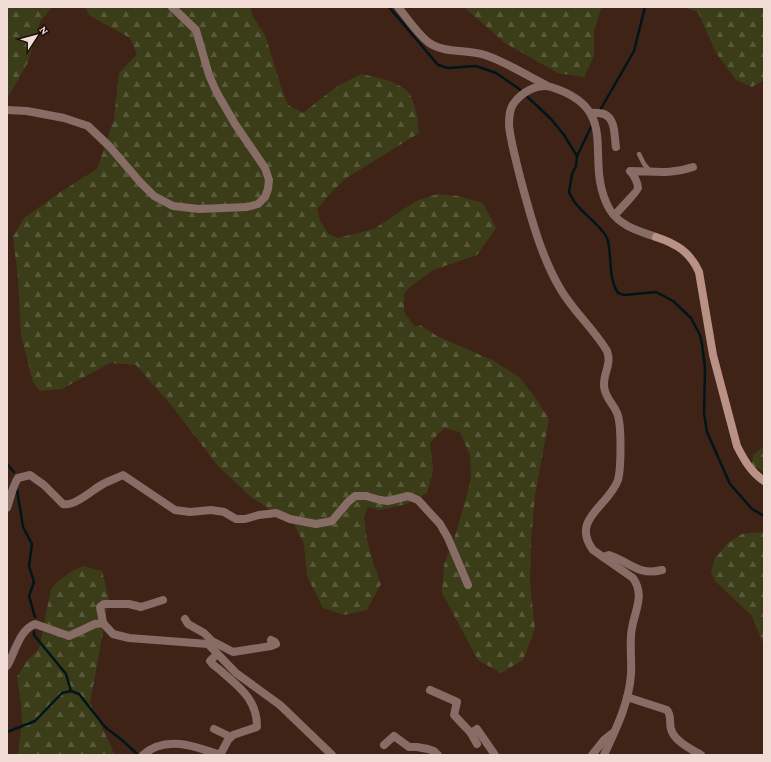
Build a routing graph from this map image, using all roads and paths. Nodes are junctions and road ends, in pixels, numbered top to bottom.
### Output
1 (172, 7) edge
2 (398, 7) edge
3 (546, 86) junction
4 (7, 110) edge
5 (595, 114) junction
6 (616, 147) dead end
7 (639, 154) dead end
8 (693, 167) dead end
9 (652, 172) junction
10 (615, 215) junction
11 (764, 482) edge
12 (7, 508) edge
13 (603, 557) junction
14 (662, 570) dead end
15 (468, 585) dead end
16 (163, 600) dead end
17 (185, 619) dead end
18 (103, 623) junction
19 (271, 640) dead end
20 (210, 643) junction
21 (217, 654) junction
22 (7, 666) edge
23 (430, 690) dead end
24 (627, 697) junction
25 (214, 729) dead end
26 (471, 733) junction
27 (614, 733) junction
28 (231, 737) junction
29 (384, 744) dead end
30 (477, 744) dead end
31 (143, 755) edge
32 (220, 755) edge
33 (332, 755) edge
34 (438, 755) edge
35 (495, 755) edge
36 (592, 755) edge
37 (604, 755) edge
38 (701, 755) edge

1 - 4 street
2 - 3 street
3 - 5 street
3 - 13 street
5 - 6 street
5 - 10 street
7 - 9 lane
8 - 9 street
9 - 10 street
10 - 11 street
12 - 15 street
13 - 14 street
13 - 24 street
16 - 18 street
17 - 20 street
18 - 20 street
18 - 22 street
19 - 20 street
20 - 21 street
21 - 28 street
21 - 33 street
23 - 26 street
24 - 27 street
24 - 38 street
25 - 28 street
26 - 30 street
26 - 35 street
27 - 36 street
27 - 37 street
28 - 32 street
29 - 34 street
31 - 32 street

